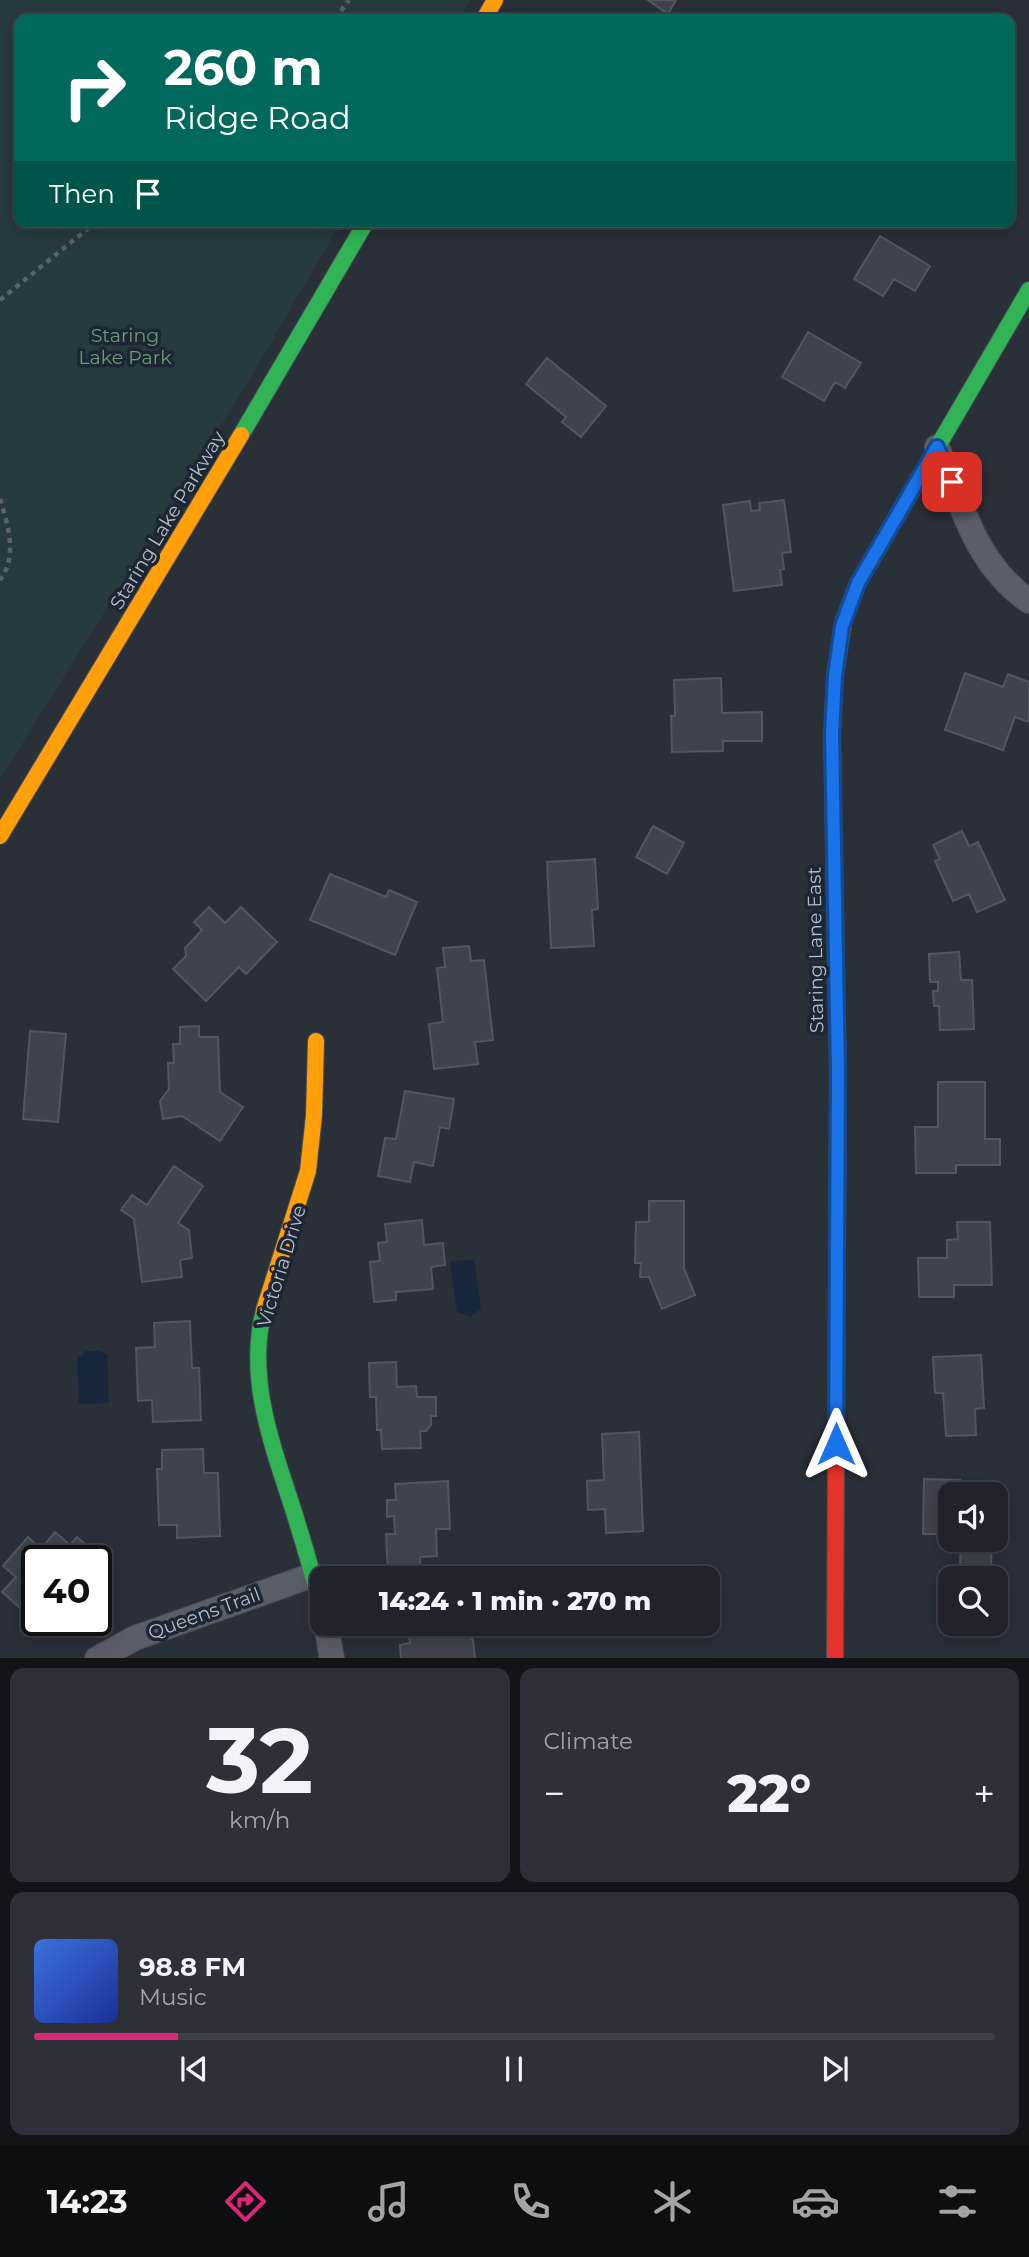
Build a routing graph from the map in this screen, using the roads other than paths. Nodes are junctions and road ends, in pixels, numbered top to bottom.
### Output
1 (362, 228) edge
2 (1029, 290) edge
3 (937, 447) junction
4 (1029, 601) edge
5 (0, 836) edge
6 (316, 1041) dead end
7 (310, 1566) edge
8 (310, 1575) edge
9 (328, 1636) edge
10 (97, 1658) edge
11 (332, 1658) edge
12 (835, 1658) edge

1 - 5 street, Staring Lake Parkway
2 - 3 street, Staring Lane East
3 - 4 street
3 - 12 street, Staring Lane East
6 - 7 street, Victoria Drive
8 - 10 street, Queens Trail
9 - 11 street

